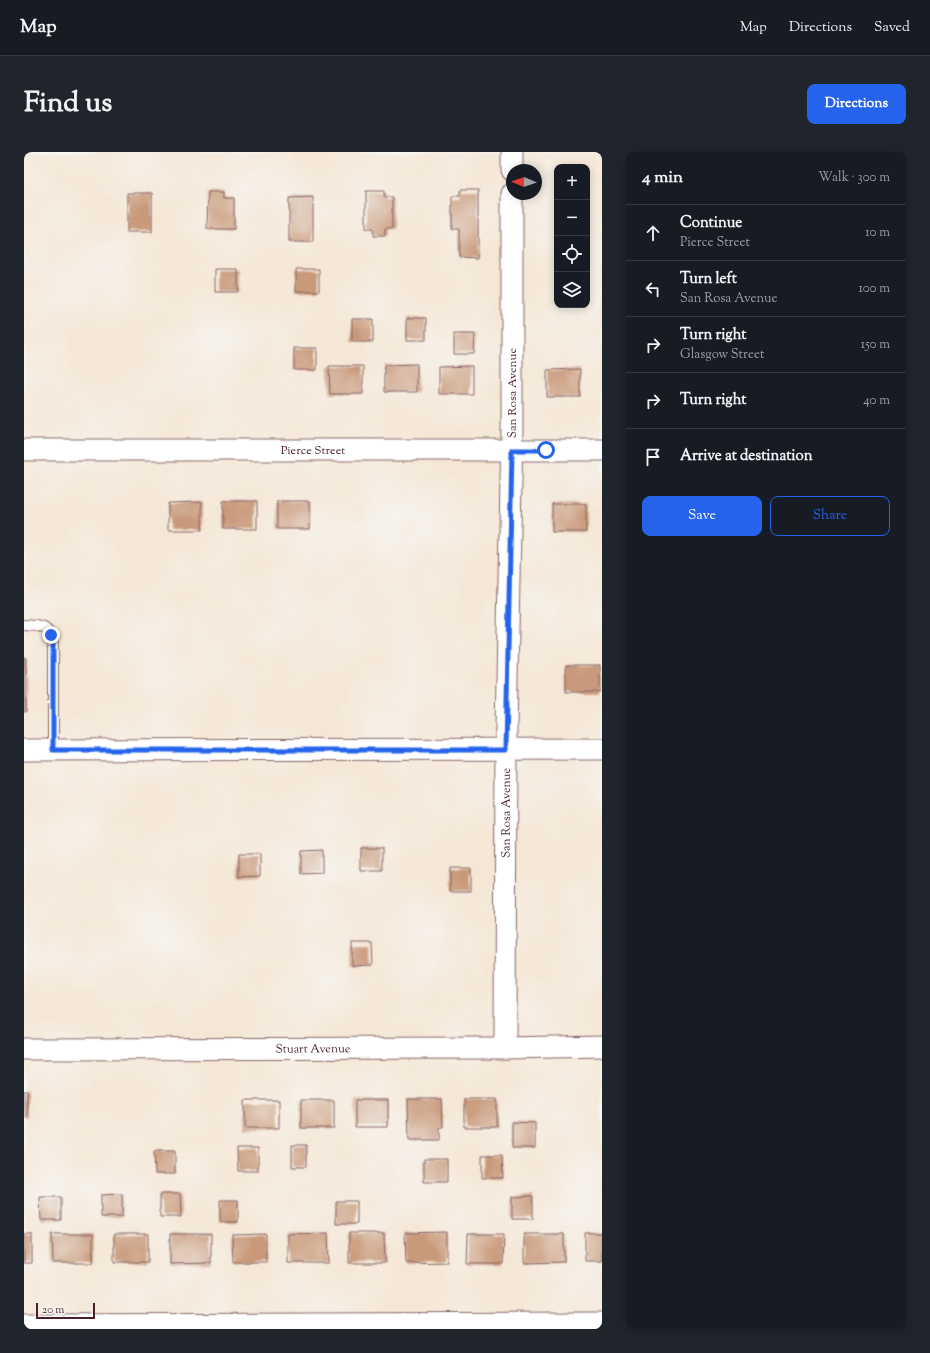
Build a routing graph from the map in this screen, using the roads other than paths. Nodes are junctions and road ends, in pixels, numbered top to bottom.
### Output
1 (512, 152) edge
2 (512, 164) edge
3 (512, 200) edge
4 (24, 450) edge
5 (512, 450) junction
6 (602, 450) edge
7 (24, 626) edge
8 (602, 749) edge
9 (24, 750) edge
10 (53, 750) junction
11 (506, 750) junction
12 (602, 1046) edge
13 (505, 1048) junction
14 (24, 1049) edge
15 (602, 1323) edge
16 (24, 1325) edge
17 (231, 1327) edge

1 - 2 street
3 - 5 street, San Rosa Avenue
4 - 5 street, Pierce Street
5 - 6 street, Pierce Street
5 - 11 street, San Rosa Avenue
7 - 10 lane
8 - 11 street
9 - 10 street
10 - 11 street
11 - 13 street, San Rosa Avenue
12 - 13 street, Stuart Avenue
13 - 14 street, Stuart Avenue
15 - 17 street
16 - 17 street

